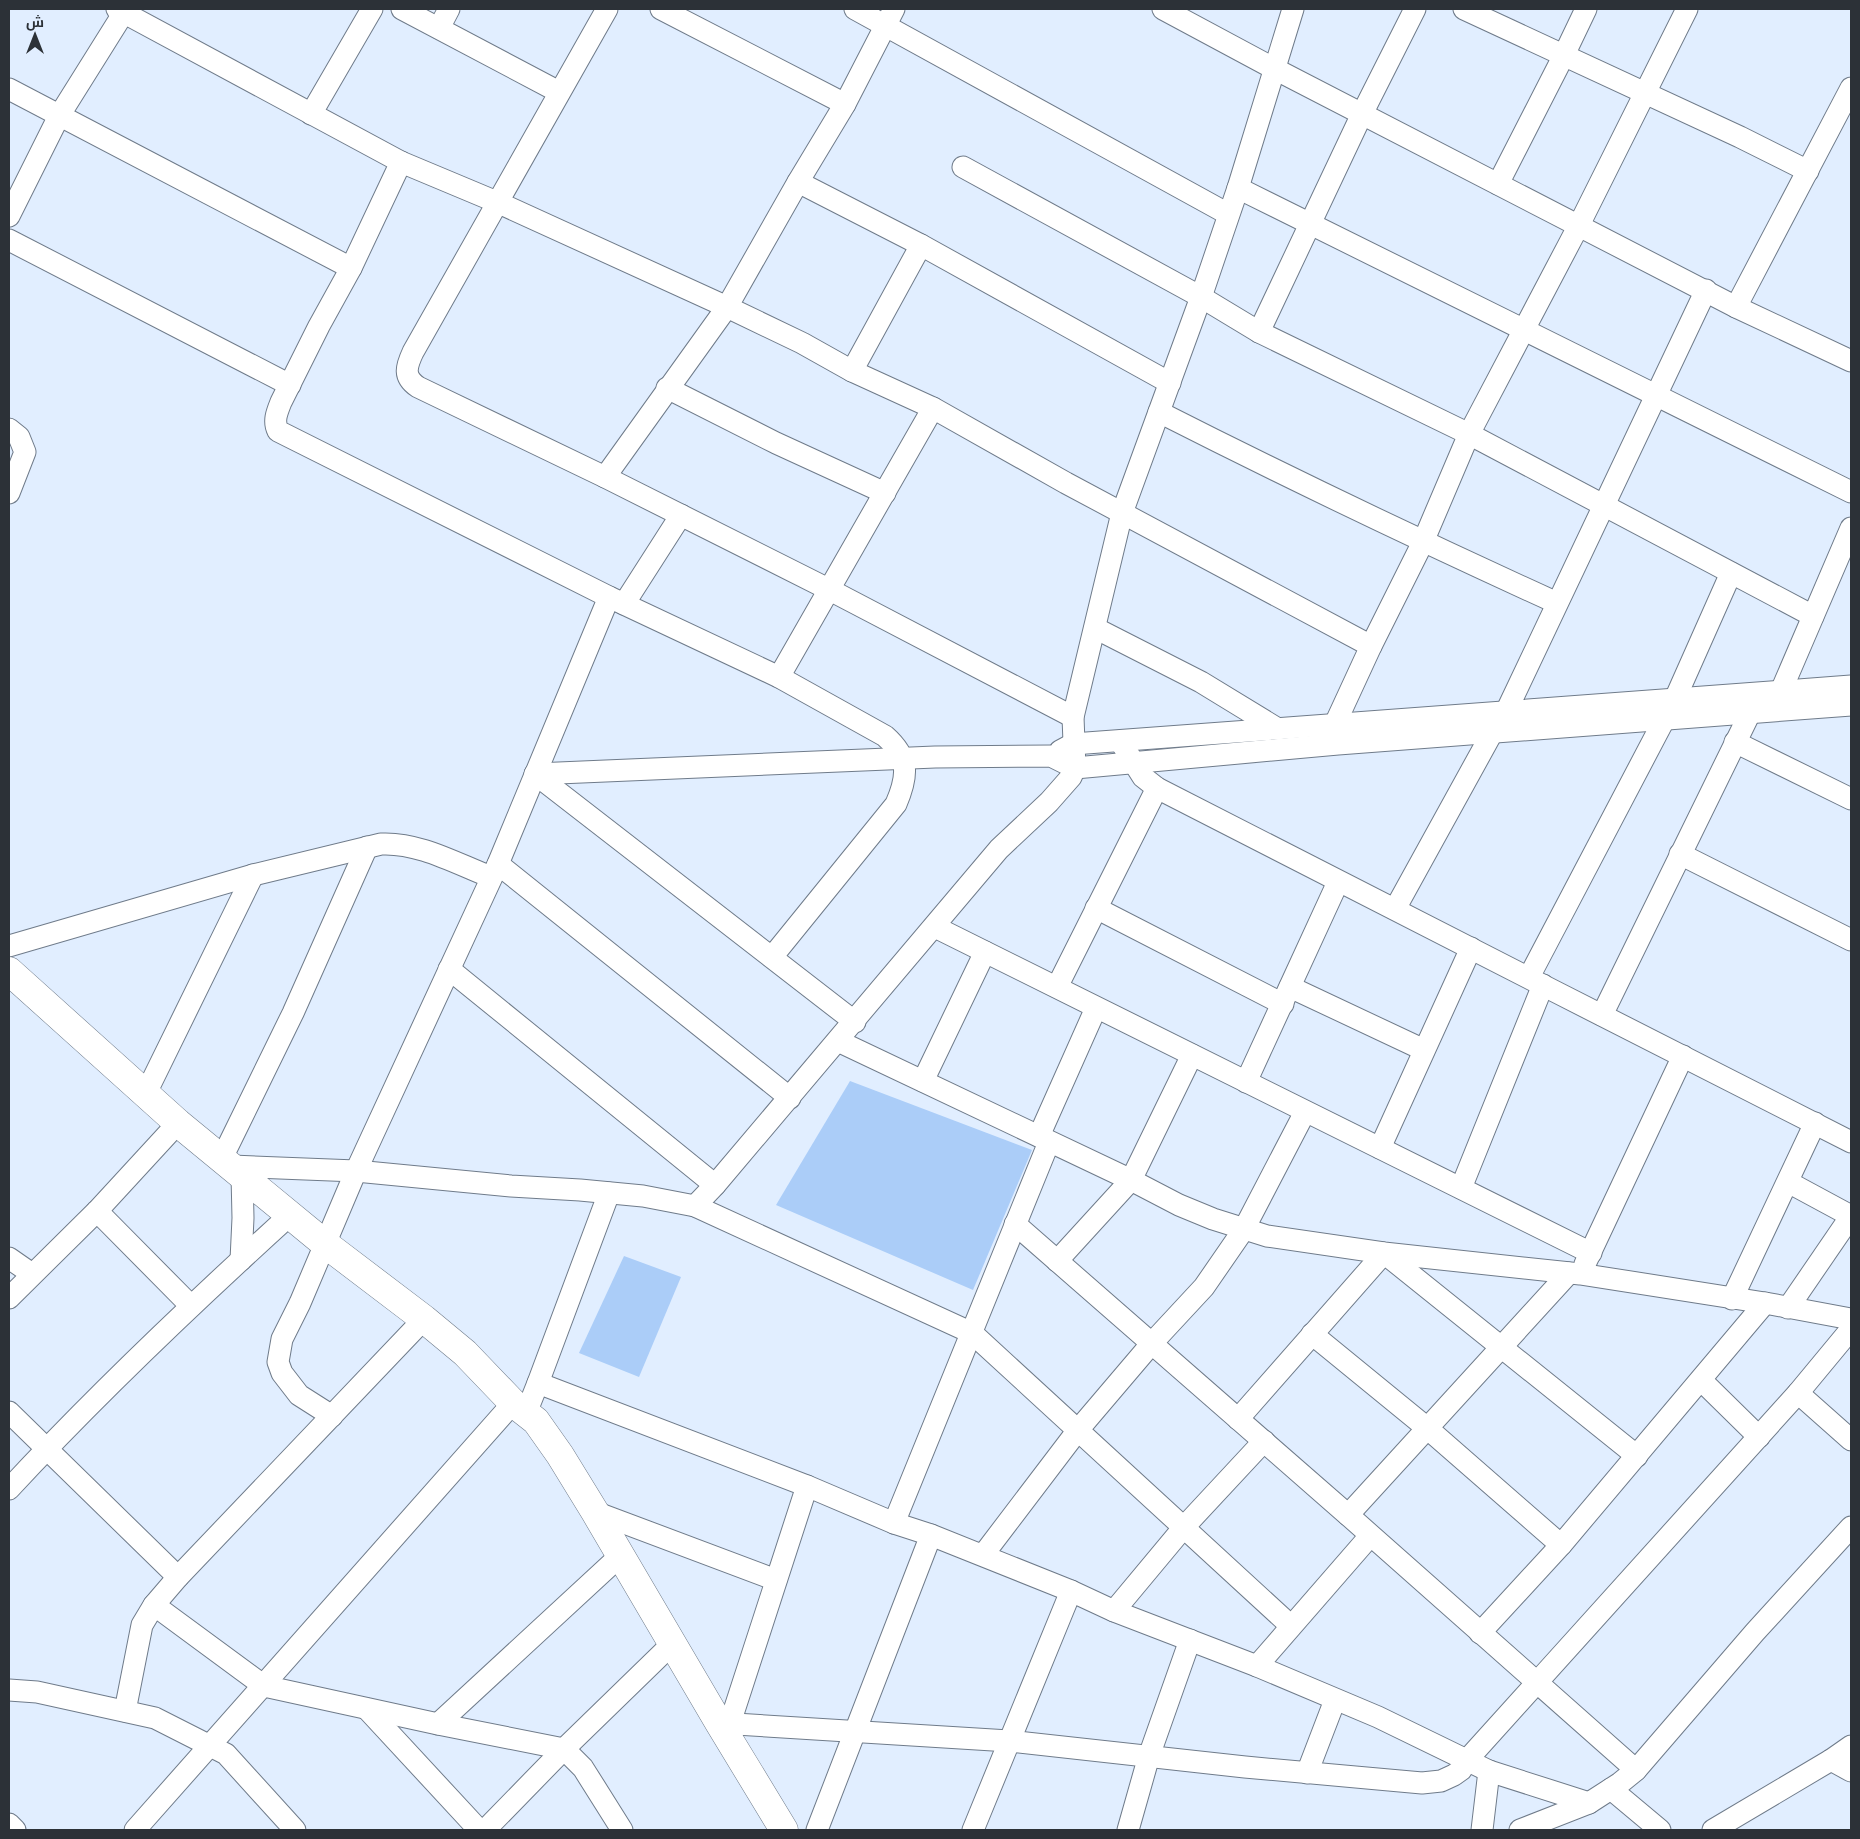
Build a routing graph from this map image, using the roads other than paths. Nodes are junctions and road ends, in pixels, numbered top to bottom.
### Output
1 (372, 9) edge
2 (402, 9) edge
3 (449, 9) edge
4 (607, 9) edge
5 (661, 9) edge
6 (855, 9) edge
7 (1163, 9) edge
8 (1292, 9) edge
9 (1415, 9) edge
10 (1465, 9) edge
11 (1586, 9) edge
12 (1686, 9) edge
13 (122, 10) edge
14 (890, 17) edge
15 (439, 28) junction
16 (1564, 55) junction
17 (1273, 68) junction
18 (1851, 88) edge
19 (9, 89) edge
20 (559, 92) junction
21 (1644, 93) junction
22 (845, 104) junction
23 (311, 114) junction
24 (1362, 114) junction
25 (59, 116) junction
26 (401, 162) junction
27 (963, 167) dead end
28 (1808, 171) junction
29 (798, 182) junction
30 (1498, 184) junction
31 (1238, 188) junction
32 (498, 203) junction
33 (1228, 214) junction
34 (9, 216) edge
35 (1311, 224) junction
36 (1579, 225) junction
37 (9, 240) edge
38 (921, 245) junction
39 (351, 268) junction
40 (1706, 290) junction
41 (1201, 297) junction
42 (727, 306) junction
43 (1736, 307) junction
44 (1524, 330) junction
45 (1259, 332) junction
46 (1851, 361) edge
47 (852, 371) junction
48 (1170, 382) junction
49 (290, 385) junction
50 (667, 388) junction
51 (1658, 395) junction
52 (933, 408) junction
53 (1159, 412) junction
54 (9, 430) edge
55 (1469, 434) junction
56 (604, 477) junction
57 (1851, 492) edge
58 (9, 493) edge
59 (885, 493) junction
60 (1603, 506) junction
61 (1122, 513) junction
62 (681, 515) junction
63 (1851, 528) edge
64 (1423, 542) junction
65 (1731, 573) junction
66 (830, 590) junction
67 (616, 600) junction
68 (1557, 604) junction
69 (1813, 616) junction
70 (1095, 628) junction
71 (1371, 646) junction
72 (779, 677) junction
73 (1851, 686) edge
74 (1781, 691) junction
75 (1676, 698) junction
76 (1851, 704) edge
77 (1506, 712) junction
78 (1750, 713) junction
79 (1072, 717) junction
80 (1665, 719) junction
81 (1335, 724) junction
82 (1278, 729) junction
83 (1492, 733) junction
84 (1120, 741) junction
85 (1735, 742) junction
86 (1073, 744) junction
87 (1051, 756) junction
88 (902, 758) junction
89 (1134, 763) junction
90 (1075, 768) junction
91 (535, 774) junction
92 (1156, 788) junction
93 (1851, 799) edge
94 (367, 847) junction
95 (1680, 854) junction
96 (495, 870) junction
97 (253, 875) junction
98 (1338, 882) junction
99 (1096, 908) junction
100 (1395, 909) junction
101 (935, 927) junction
102 (1851, 940) edge
103 (9, 946) edge
104 (1471, 948) junction
105 (985, 952) junction
106 (772, 957) junction
107 (449, 969) junction
108 (9, 971) edge
109 (1536, 981) junction
110 (1057, 987) junction
111 (1287, 995) junction
112 (1096, 1008) junction
113 (1602, 1014) junction
114 (855, 1022) junction
115 (838, 1040) junction
116 (1424, 1050) junction
117 (1192, 1055) junction
118 (1684, 1056) junction
119 (923, 1081) junction
120 (1246, 1082) junction
121 (146, 1094) junction
122 (790, 1098) junction
123 (1306, 1112) junction
124 (178, 1123) junction
125 (1814, 1123) junction
126 (1044, 1139) junction
127 (1851, 1142) edge
128 (1380, 1148) junction
129 (232, 1166) junction
130 (356, 1171) junction
131 (1132, 1180) junction
132 (1788, 1182) junction
133 (715, 1185) junction
134 (1461, 1188) junction
135 (610, 1193) junction
136 (695, 1206) junction
137 (97, 1211) junction
138 (290, 1216) junction
139 (1851, 1216) edge
140 (1015, 1224) junction
141 (1244, 1229) junction
142 (324, 1243) junction
143 (1384, 1253) junction
144 (1591, 1253) junction
145 (9, 1258) edge
146 (241, 1260) junction
147 (1057, 1261) junction
148 (32, 1274) junction
149 (1575, 1274) junction
150 (9, 1298) edge
151 (1732, 1299) junction
152 (1765, 1303) junction
153 (191, 1306) junction
154 (1788, 1308) junction
155 (424, 1319) junction
156 (1851, 1319) edge
157 (1851, 1329) edge
158 (972, 1333) junction
159 (1312, 1334) junction
160 (1152, 1343) junction
161 (1503, 1347) junction
162 (1701, 1380) junction
163 (538, 1383) junction
164 (1798, 1393) junction
165 (520, 1408) junction
166 (9, 1412) edge
167 (332, 1416) junction
168 (1238, 1419) junction
169 (1427, 1428) junction
170 (1078, 1430) junction
171 (1759, 1437) junction
172 (1851, 1440) edge
173 (1264, 1441) junction
174 (46, 1449) junction
175 (1637, 1456) junction
176 (807, 1486) junction
177 (9, 1489) edge
178 (595, 1512) junction
179 (1348, 1515) junction
180 (894, 1523) junction
181 (1184, 1526) junction
182 (1851, 1527) edge
183 (931, 1535) junction
184 (1370, 1536) junction
185 (1561, 1545) junction
186 (621, 1556) junction
187 (982, 1556) junction
188 (178, 1577) junction
189 (776, 1580) junction
190 (1071, 1591) junction
191 (154, 1605) junction
192 (1114, 1611) junction
193 (1291, 1626) junction
194 (1480, 1633) junction
195 (1190, 1640) junction
196 (672, 1644) junction
197 (1257, 1666) junction
198 (1536, 1683) junction
199 (264, 1686) junction
200 (9, 1690) edge
201 (1336, 1700) junction
202 (367, 1709) junction
203 (125, 1711) junction
204 (724, 1723) junction
205 (438, 1724) junction
206 (856, 1731) junction
207 (1009, 1741) junction
208 (211, 1746) junction
209 (1851, 1746) edge
210 (564, 1749) junction
211 (1149, 1756) junction
212 (1467, 1760) junction
213 (1831, 1760) junction
214 (1636, 1770) junction
215 (1489, 1771) junction
216 (1851, 1771) edge
217 (1307, 1773) junction
218 (1611, 1789) junction
219 (1589, 1803) junction
220 (9, 1824) edge
221 (15, 1830) edge
222 (136, 1830) edge
223 (295, 1830) edge
224 (479, 1830) edge
225 (485, 1830) edge
226 (622, 1830) edge
227 (784, 1830) edge
228 (818, 1830) edge
229 (973, 1830) edge
230 (1128, 1830) edge
231 (1482, 1830) edge
232 (1520, 1830) edge
233 (1660, 1830) edge
234 (1713, 1830) edge

1 - 23 street
2 - 15 street
3 - 15 street
4 - 20 street
5 - 22 street
6 - 14 street
7 - 17 street
8 - 17 street
9 - 24 street
10 - 16 street
11 - 16 street
12 - 21 street
13 - 23 street
13 - 25 street
14 - 22 street
14 - 33 street
15 - 20 street
16 - 21 street
16 - 30 street
17 - 24 street
17 - 31 street
18 - 28 street
19 - 25 street
20 - 32 street
21 - 28 street
21 - 36 street
22 - 29 street
23 - 26 street
24 - 30 street
24 - 35 street
25 - 34 street
25 - 39 street
26 - 32 street
26 - 39 street
27 - 41 street
28 - 43 street
29 - 38 street
29 - 42 street
30 - 36 street
31 - 33 street
31 - 35 street
32 - 42 street
32 - 56 street
33 - 41 street
35 - 44 street
35 - 45 street
36 - 40 street
36 - 44 street
37 - 49 street
38 - 47 street
38 - 48 street
39 - 49 street
40 - 43 street
40 - 51 street
41 - 45 street
41 - 48 street
42 - 47 street
42 - 50 street
43 - 46 street
44 - 51 street
44 - 55 street
45 - 55 street
47 - 52 street
48 - 53 street
49 - 67 street
50 - 56 street
50 - 59 street
51 - 57 street
51 - 60 street
52 - 59 street
52 - 61 street
53 - 61 street
53 - 64 street
54 - 58 street
55 - 60 street
55 - 64 street
56 - 62 street
59 - 66 street
60 - 65 street
60 - 68 street
61 - 70 street
61 - 71 street
62 - 66 street
62 - 67 street
63 - 69 street
64 - 68 street
64 - 71 street
65 - 69 street
65 - 75 street
66 - 72 street
66 - 79 street
67 - 72 street
67 - 91 street
68 - 77 street
69 - 74 street
70 - 79 street
70 - 82 street
71 - 81 street
72 - 88 street
73 - 74 street
74 - 75 street
75 - 77 street
75 - 80 street
76 - 78 street
77 - 81 street
77 - 83 street
78 - 80 street
78 - 85 street
79 - 86 street
80 - 83 street
80 - 109 street
81 - 82 street
82 - 84 street
83 - 89 street
83 - 100 street
84 - 86 street
84 - 89 street
85 - 93 street
85 - 95 street
86 - 87 street
86 - 90 street
87 - 88 street
87 - 90 street
88 - 91 street
88 - 106 street
89 - 90 street
89 - 92 street
90 - 101 street
91 - 96 street
91 - 106 street
92 - 98 street
92 - 99 street
94 - 96 street
94 - 97 street
94 - 129 street
95 - 102 street
95 - 113 street
96 - 107 street
96 - 122 street
97 - 103 street
97 - 121 street
98 - 100 street
98 - 111 street
99 - 110 street
99 - 111 street
100 - 104 street
101 - 105 street
101 - 114 street
104 - 109 street
104 - 116 street
105 - 110 street
105 - 119 street
106 - 114 street
107 - 130 street
107 - 133 street
108 - 121 street
109 - 113 street
109 - 134 street
110 - 112 street
111 - 116 street
111 - 120 street
112 - 117 street
112 - 126 street
113 - 118 street
114 - 115 street
115 - 119 street
115 - 122 street
116 - 128 street
117 - 120 street
117 - 131 street
118 - 125 street
118 - 144 street
119 - 126 street
120 - 123 street
121 - 124 street
122 - 133 street
123 - 128 street
123 - 141 street
124 - 129 street
124 - 137 street
125 - 127 street
125 - 132 street
126 - 131 street
126 - 140 street
128 - 134 street
129 - 130 street
129 - 138 street
129 - 146 street
130 - 135 street
130 - 142 street
131 - 141 street
131 - 147 street
132 - 139 street
132 - 151 street
133 - 136 street
134 - 144 street
135 - 136 street
135 - 163 street
136 - 158 street
137 - 148 street
137 - 153 street
138 - 142 street
138 - 146 street
139 - 154 street
140 - 147 street
140 - 158 street
141 - 143 street
141 - 160 street
142 - 155 street
142 - 167 street
143 - 149 street
143 - 159 street
143 - 161 street
144 - 149 street
145 - 148 street
146 - 153 street
147 - 160 street
148 - 150 street
149 - 151 street
149 - 161 street
151 - 152 street
152 - 154 street
152 - 162 street
153 - 174 street
154 - 156 street
155 - 165 street
155 - 167 street
157 - 164 street
158 - 170 street
158 - 180 street
159 - 168 street
159 - 169 street
160 - 168 street
160 - 170 street
161 - 169 street
161 - 175 street
162 - 171 street
162 - 175 street
163 - 165 street
163 - 176 street
164 - 171 street
164 - 172 street
165 - 178 street
165 - 199 street
166 - 174 street
167 - 188 street
168 - 173 street
169 - 179 street
169 - 185 street
170 - 181 street
170 - 187 street
171 - 198 street
173 - 179 street
173 - 181 street
174 - 177 street
174 - 188 street
175 - 185 street
176 - 180 street
176 - 189 street
178 - 186 street
178 - 189 street
179 - 184 street
180 - 183 street
181 - 192 street
181 - 193 street
182 - 214 street
183 - 187 street
183 - 206 street
184 - 193 street
184 - 194 street
185 - 194 street
186 - 196 street
186 - 205 street
187 - 190 street
188 - 191 street
189 - 204 street
190 - 192 street
190 - 207 street
191 - 199 street
191 - 203 street
192 - 195 street
193 - 197 street
194 - 198 street
195 - 197 street
195 - 211 street
196 - 204 street
196 - 210 street
197 - 201 street
198 - 212 street
198 - 214 street
199 - 202 street
199 - 208 street
200 - 203 street
201 - 212 street
201 - 217 street
202 - 205 street
202 - 224 street
203 - 208 street
204 - 206 street
204 - 227 street
205 - 210 street
206 - 207 street
206 - 228 street
207 - 211 street
207 - 229 street
208 - 222 street
208 - 223 street
209 - 213 street
210 - 225 street
210 - 226 street
211 - 217 street
211 - 230 street
212 - 215 street
212 - 217 street
213 - 216 street
213 - 234 street
214 - 218 street
215 - 219 street
215 - 231 street
218 - 219 street
218 - 233 street
219 - 232 street
220 - 221 street

